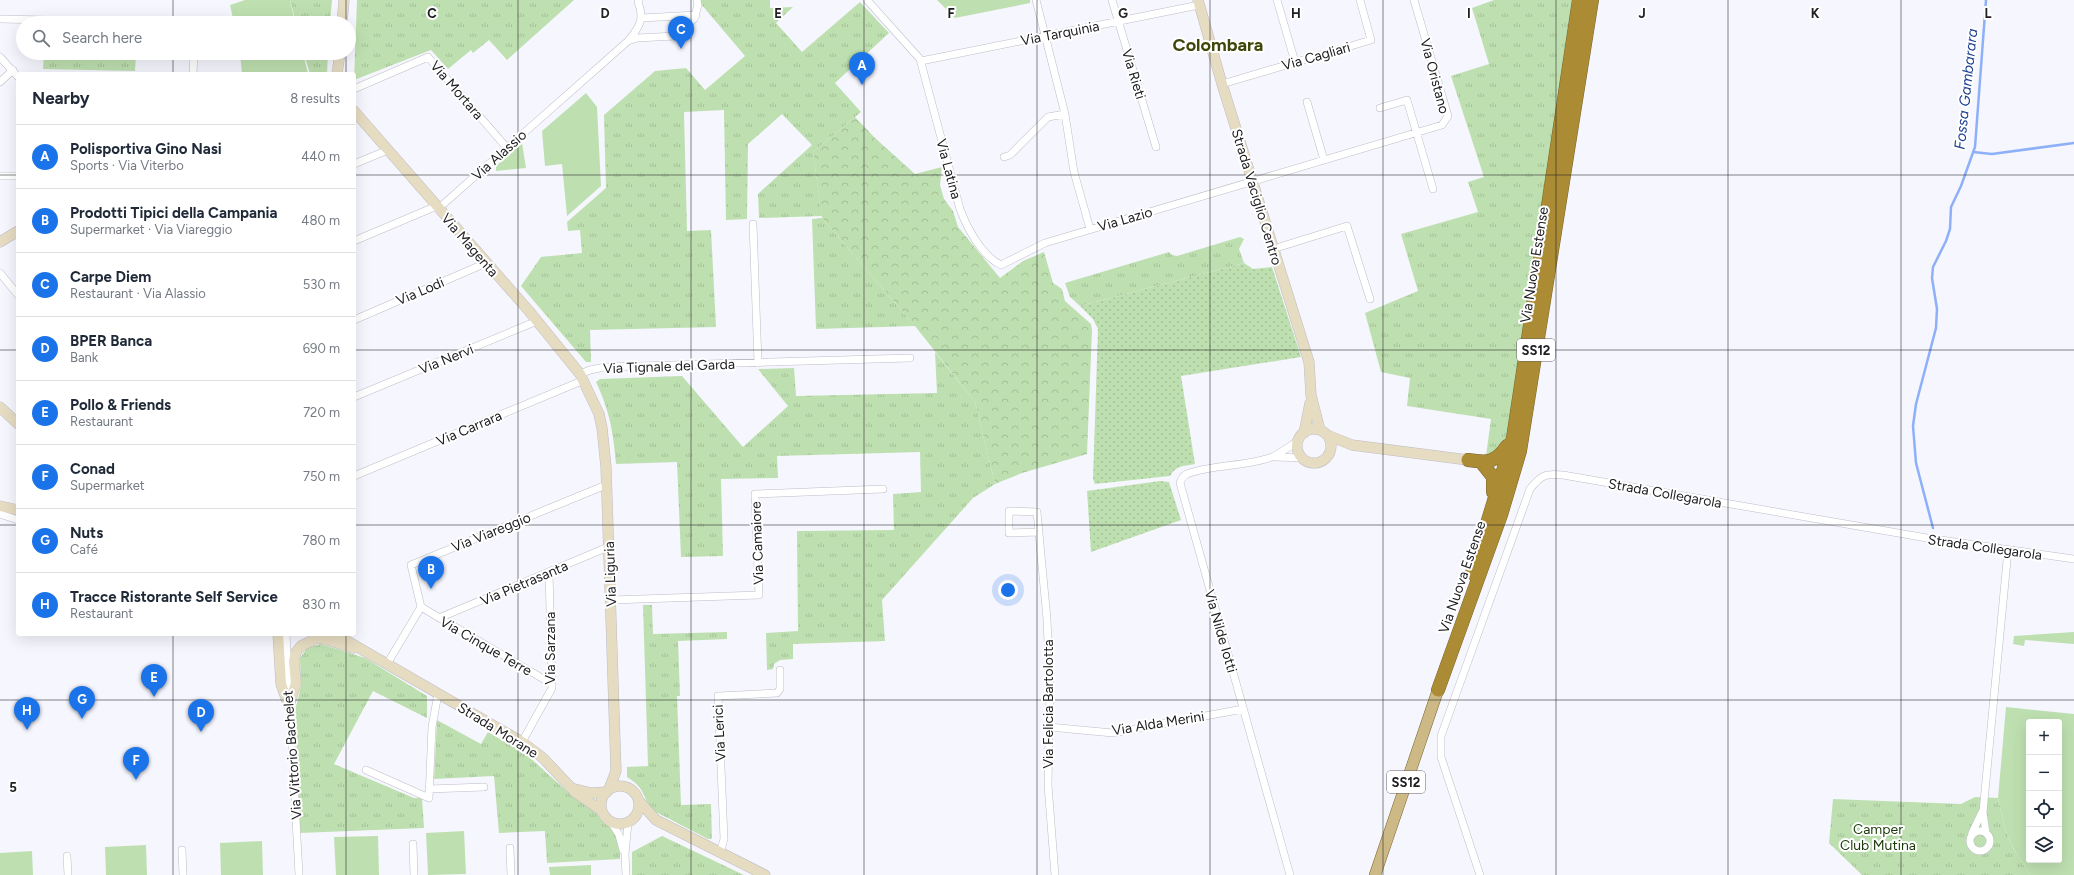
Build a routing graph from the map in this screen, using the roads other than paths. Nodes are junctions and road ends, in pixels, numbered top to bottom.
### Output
1 (344, 0) edge
2 (639, 0) edge
3 (696, 0) edge
4 (867, 0) edge
5 (1036, 0) edge
6 (1112, 0) edge
7 (1277, 0) edge
8 (1360, 0) edge
9 (1414, 0) edge
10 (1579, 0) edge
11 (1592, 0) edge
12 (1199, 3) edge
13 (696, 15) junction
14 (343, 16) edge
15 (0, 18) edge
16 (16, 18) edge
17 (642, 18) junction
18 (1118, 21) junction
19 (1046, 36) junction
20 (628, 41) junction
21 (0, 57) edge
22 (194, 60) edge
23 (339, 60) edge
24 (345, 60) edge
25 (921, 61) junction
26 (1296, 62) junction
27 (194, 72) edge
28 (337, 72) edge
29 (344, 72) edge
30 (16, 73) edge
31 (16, 74) edge
32 (0, 82) edge
33 (1222, 84) junction
34 (356, 88) edge
35 (1307, 102) dead end
36 (356, 104) edge
37 (1380, 108) dead end
38 (356, 113) edge
39 (1065, 114) junction
40 (365, 123) junction
41 (1416, 133) junction
42 (1156, 147) dead end
43 (507, 148) junction
44 (388, 150) junction
45 (1004, 157) dead end
46 (1324, 160) junction
47 (356, 163) edge
48 (0, 176) edge
49 (16, 176) edge
50 (1252, 181) junction
51 (1433, 190) dead end
52 (439, 208) junction
53 (753, 224) dead end
54 (1090, 229) junction
55 (16, 232) edge
56 (356, 240) edge
57 (0, 242) edge
58 (1273, 249) junction
59 (486, 263) junction
60 (1001, 264) joint
61 (0, 273) edge
62 (16, 293) edge
63 (1370, 299) dead end
64 (356, 319) edge
65 (538, 321) junction
66 (910, 358) dead end
67 (758, 363) junction
68 (582, 377) junction
69 (1311, 395) junction
70 (356, 396) edge
71 (0, 407) edge
72 (16, 422) edge
73 (1324, 433) junction
74 (1301, 437) junction
75 (1513, 438) junction
76 (1352, 445) junction
77 (1328, 456) junction
78 (1273, 457) junction
79 (1303, 458) junction
80 (1475, 461) junction
81 (356, 475) edge
82 (606, 484) junction
83 (883, 489) dead end
84 (0, 506) edge
85 (1492, 507) junction
86 (16, 510) edge
87 (0, 514) edge
88 (16, 519) edge
89 (1038, 532) junction
90 (608, 547) junction
91 (2008, 550) junction
92 (2074, 559) edge
93 (549, 572) junction
94 (611, 600) junction
95 (421, 606) junction
96 (439, 618) junction
97 (278, 636) edge
98 (286, 636) edge
99 (338, 636) edge
100 (365, 652) junction
101 (387, 664) junction
102 (780, 670) dead end
103 (552, 684) junction
104 (1438, 690) junction
105 (438, 694) junction
106 (289, 706) junction
107 (1243, 709) junction
108 (1049, 727) junction
109 (522, 742) junction
110 (366, 770) dead end
111 (616, 771) junction
112 (484, 787) dead end
113 (626, 787) junction
114 (571, 788) junction
115 (429, 789) junction
116 (608, 790) junction
117 (640, 802) junction
118 (602, 811) junction
119 (1982, 812) junction
120 (656, 820) junction
121 (631, 821) junction
122 (611, 822) junction
123 (1986, 833) junction
124 (1972, 834) junction
125 (413, 844) dead end
126 (510, 848) dead end
127 (182, 850) dead end
128 (720, 853) junction
129 (625, 854) junction
130 (67, 856) dead end
131 (68, 875) edge
132 (183, 875) edge
133 (299, 875) edge
134 (414, 875) edge
135 (511, 875) edge
136 (626, 875) edge
137 (765, 875) edge
138 (1055, 875) edge
139 (1290, 875) edge
140 (1375, 875) edge
141 (1480, 875) edge

1 - 14 street
2 - 17 street
3 - 13 street
4 - 25 street
5 - 19 street
6 - 18 street, Via Rieti
7 - 26 street
8 - 26 street, Via Cagliari
9 - 41 street, Via Oristano
10 - 75 highway, Via Nuova Estense / SS12
11 - 104 highway, Via Nuova Estense / SS12
12 - 18 street, Via Tarquinia
12 - 33 street, Strada Vaciglio Centro
13 - 17 street
13 - 20 street
15 - 16 street
17 - 20 street, Via Alassio
18 - 19 street, Via Tarquinia
18 - 42 street, Via Rieti
19 - 25 street, Via Tarquinia
19 - 39 street
20 - 43 street, Via Alassio
21 - 30 street
22 - 27 street
23 - 28 street
24 - 29 street
25 - 60 street, Via Latina
26 - 33 street, Via Cagliari
31 - 32 street
33 - 50 street, Strada Vaciglio Centro
34 - 43 street, Via Mortara
35 - 46 street
36 - 40 street
37 - 41 street
38 - 40 street, Via Magenta
39 - 45 street
39 - 54 street
40 - 44 street, Via Magenta
41 - 46 street, Via Oristano
41 - 51 street
43 - 52 street, Via Alassio
44 - 47 street
44 - 52 street, Via Magenta
46 - 50 street, Via Oristano
48 - 49 street
50 - 54 street, Via Lazio
50 - 58 street, Strada Vaciglio Centro
52 - 56 street, Via Alassio
52 - 59 street, Via Magenta
53 - 67 street
54 - 60 street, Via Lazio
55 - 57 street
58 - 63 street
58 - 69 street, Strada Vaciglio Centro
59 - 64 street, Via Lodi
59 - 65 street, Via Magenta
61 - 62 street
65 - 68 street, Via Magenta
65 - 70 street, Via Nervi
66 - 67 street, Via Tignale del Garda
67 - 68 street, Via Tignale del Garda
68 - 81 street, Via Carrara
68 - 82 street, Via Liguria
69 - 73 street, Strada Vaciglio Centro
69 - 74 street, Strada Vaciglio Centro
71 - 72 street
73 - 74 street
73 - 76 street
73 - 77 street
74 - 78 street, Via Nilde Iotti
74 - 79 street
75 - 80 highway
75 - 85 highway, Via Nuova Estense / SS12
76 - 77 street
76 - 80 street
77 - 79 street
78 - 79 street, Via Nilde Iotti
78 - 107 street, Via Nilde Iotti
80 - 85 highway
82 - 90 street, Via Liguria
82 - 95 street, Via Viareggio
83 - 94 street, Via Camaiore
84 - 86 street
85 - 104 highway, Via Nuova Estense / SS12
87 - 88 street
89 - 89 street, Via Felicia Bartolotta
89 - 108 street, Via Felicia Bartolotta
90 - 93 street, Via Pietrasanta
90 - 94 street, Via Liguria
91 - 92 street, Strada Collegarola
91 - 119 street
91 - 141 street, Strada Collegarola
93 - 96 street, Via Pietrasanta
93 - 103 street, Via Sarzana
94 - 111 street, Via Liguria
95 - 96 street, Via Cinque Terre
95 - 101 street
96 - 103 street, Via Cinque Terre
97 - 106 street
98 - 106 street, Via Vittorio Bachelet
99 - 100 street, Strada Morane
100 - 101 street, Strada Morane
100 - 106 street
101 - 105 street, Strada Morane
102 - 128 street, Via Lerici
103 - 109 street, Via Sarzana
104 - 140 main road, Via Nuova Estense / SS12
105 - 109 street, Strada Morane
105 - 115 street, Strada Morane
106 - 133 street, Via Vittorio Bachelet
107 - 108 street, Via Alda Merini
107 - 139 street, Via Nilde Iotti
108 - 138 street, Via Felicia Bartolotta
109 - 114 street, Strada Morane
110 - 115 street
111 - 113 street
111 - 116 street, Via Liguria
112 - 115 street
113 - 116 street
113 - 117 street
114 - 116 street
114 - 118 street, Strada Morane
116 - 118 street
117 - 120 street
117 - 121 street
118 - 122 street
119 - 123 street
119 - 124 street
120 - 121 street
120 - 128 street
121 - 122 street
121 - 129 street
122 - 129 street
123 - 124 street
123 - 124 street
125 - 134 street
126 - 135 street
127 - 132 street
128 - 137 street
129 - 136 street
130 - 131 street

